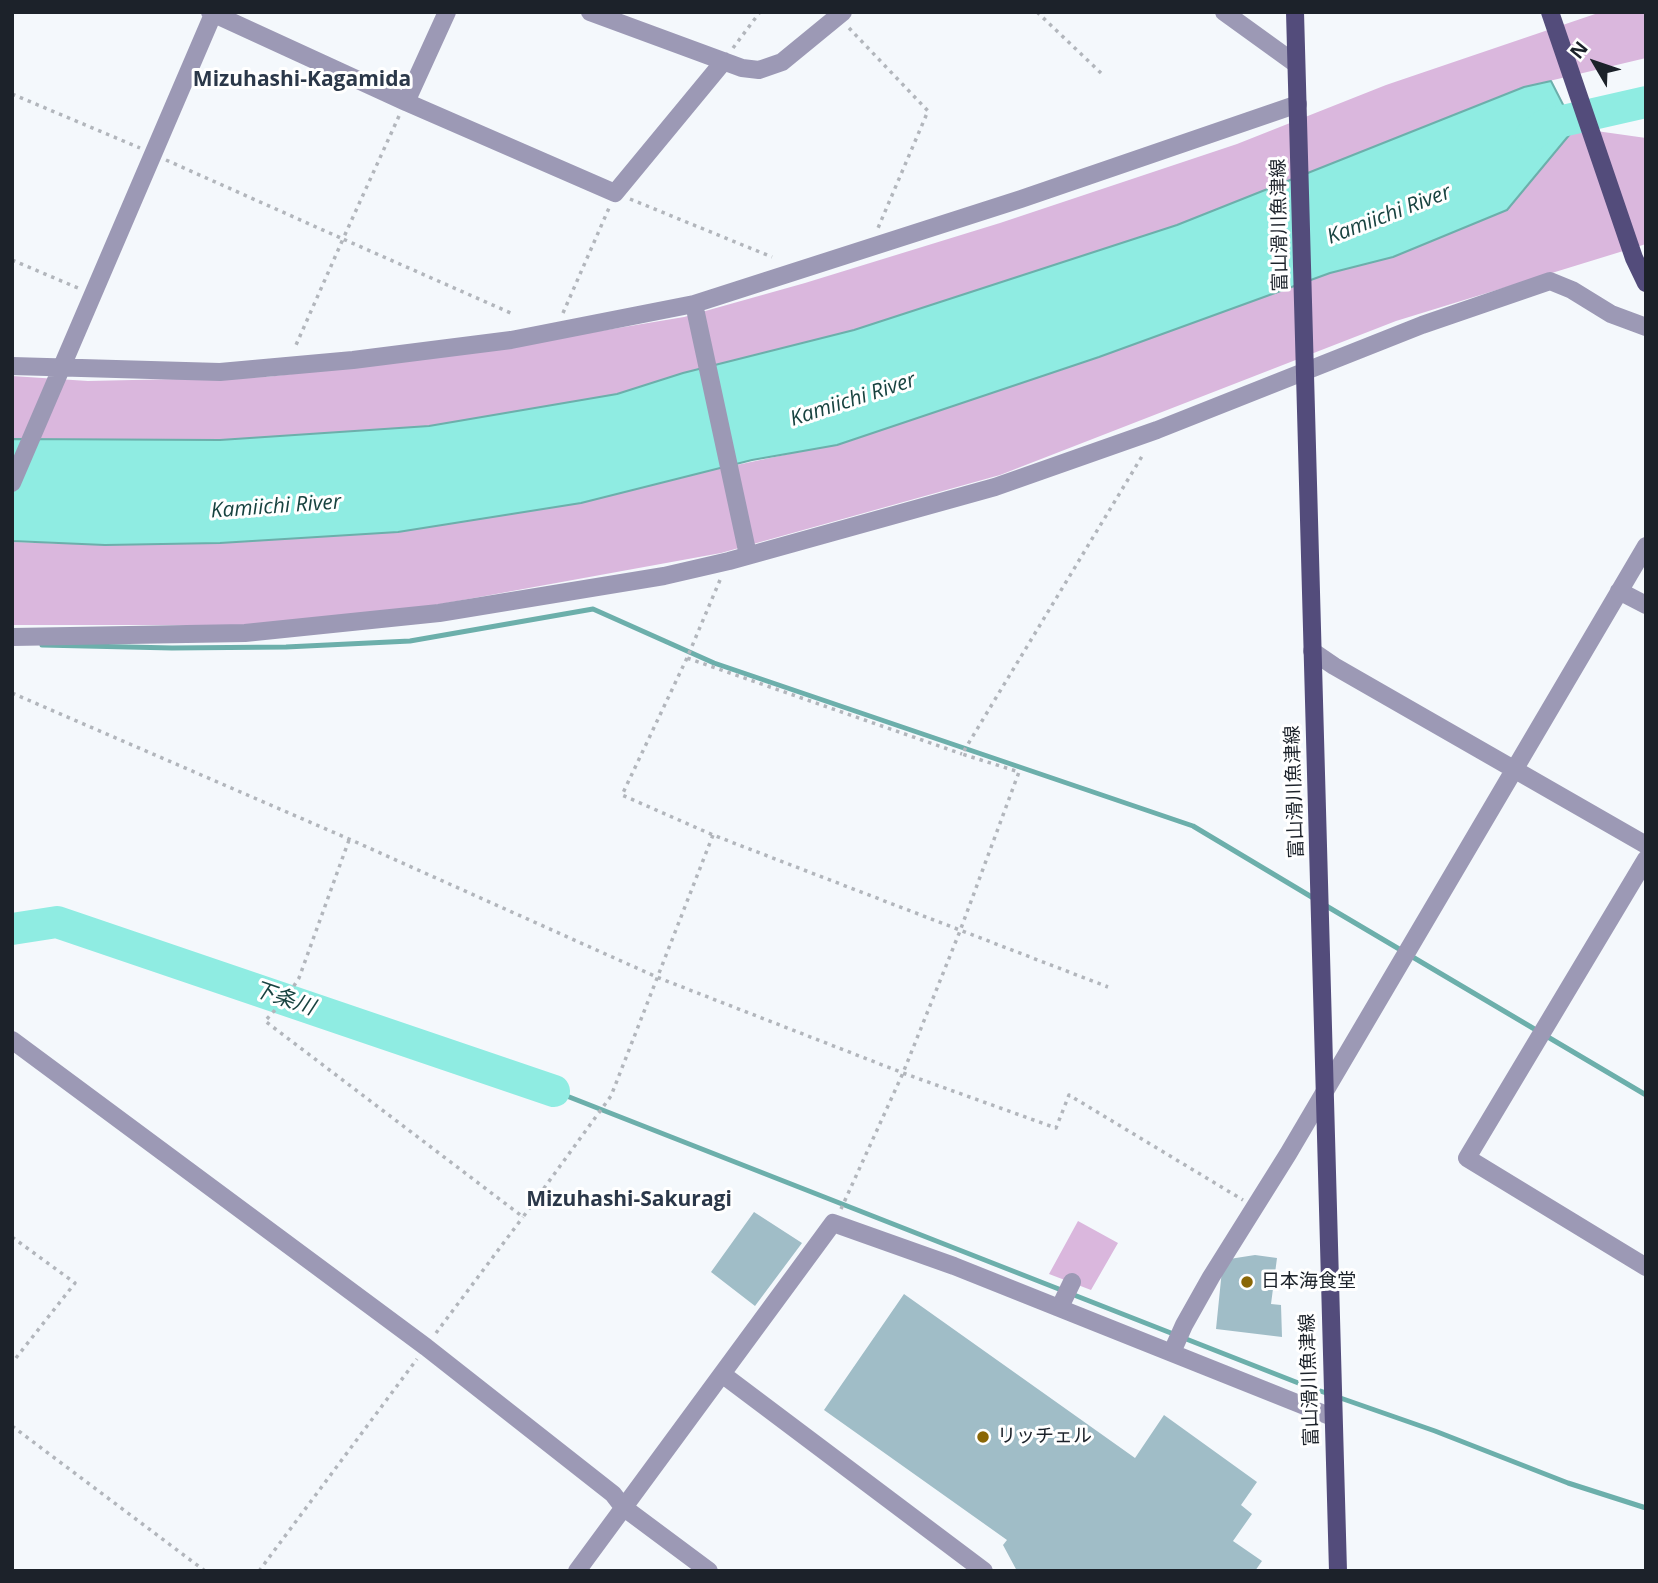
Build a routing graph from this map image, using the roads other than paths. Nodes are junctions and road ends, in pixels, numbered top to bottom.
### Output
1 (447, 12) edge
2 (590, 12) edge
3 (1224, 12) edge
4 (1295, 12) edge
5 (1550, 12) edge
6 (212, 13) edge
7 (841, 14) edge
8 (724, 61) junction
9 (1297, 64) junction
10 (406, 102) junction
11 (1298, 104) junction
12 (1646, 283) edge
13 (694, 304) junction
14 (1646, 327) edge
15 (12, 366) edge
16 (1305, 372) junction
17 (60, 373) junction
18 (12, 484) edge
19 (1646, 546) edge
20 (748, 555) junction
21 (1619, 591) junction
22 (1646, 605) edge
23 (12, 637) edge
24 (1312, 651) junction
25 (1513, 769) junction
26 (1646, 845) edge
27 (1646, 859) edge
28 (12, 1040) edge
29 (1324, 1093) junction
30 (1646, 1267) edge
31 (1072, 1282) dead end
32 (1060, 1307) junction
33 (1173, 1349) junction
34 (722, 1374) junction
35 (1332, 1412) junction
36 (623, 1507) junction
37 (577, 1571) edge
38 (709, 1571) edge
39 (984, 1571) edge
40 (1338, 1571) edge

1 - 10 street
2 - 8 street
3 - 9 street
4 - 9 main road, 富山滑川魚津線
5 - 12 main road
6 - 10 street
6 - 17 street
7 - 8 street
8 - 10 street
9 - 11 main road, 富山滑川魚津線
11 - 13 street
11 - 16 main road, 富山滑川魚津線
13 - 17 street
13 - 20 street
14 - 16 street
15 - 17 street
16 - 20 street
16 - 24 main road, 富山滑川魚津線
17 - 18 street
19 - 21 street
20 - 23 street
21 - 22 street
21 - 25 street
24 - 25 street
24 - 29 main road, 富山滑川魚津線
25 - 26 street
25 - 29 street
27 - 30 street
28 - 36 street
29 - 33 street
29 - 35 main road, 富山滑川魚津線
31 - 32 street
32 - 33 street
32 - 34 street
33 - 35 street
34 - 36 street
34 - 39 street
35 - 40 main road, 富山滑川魚津線
36 - 37 street
36 - 38 street

